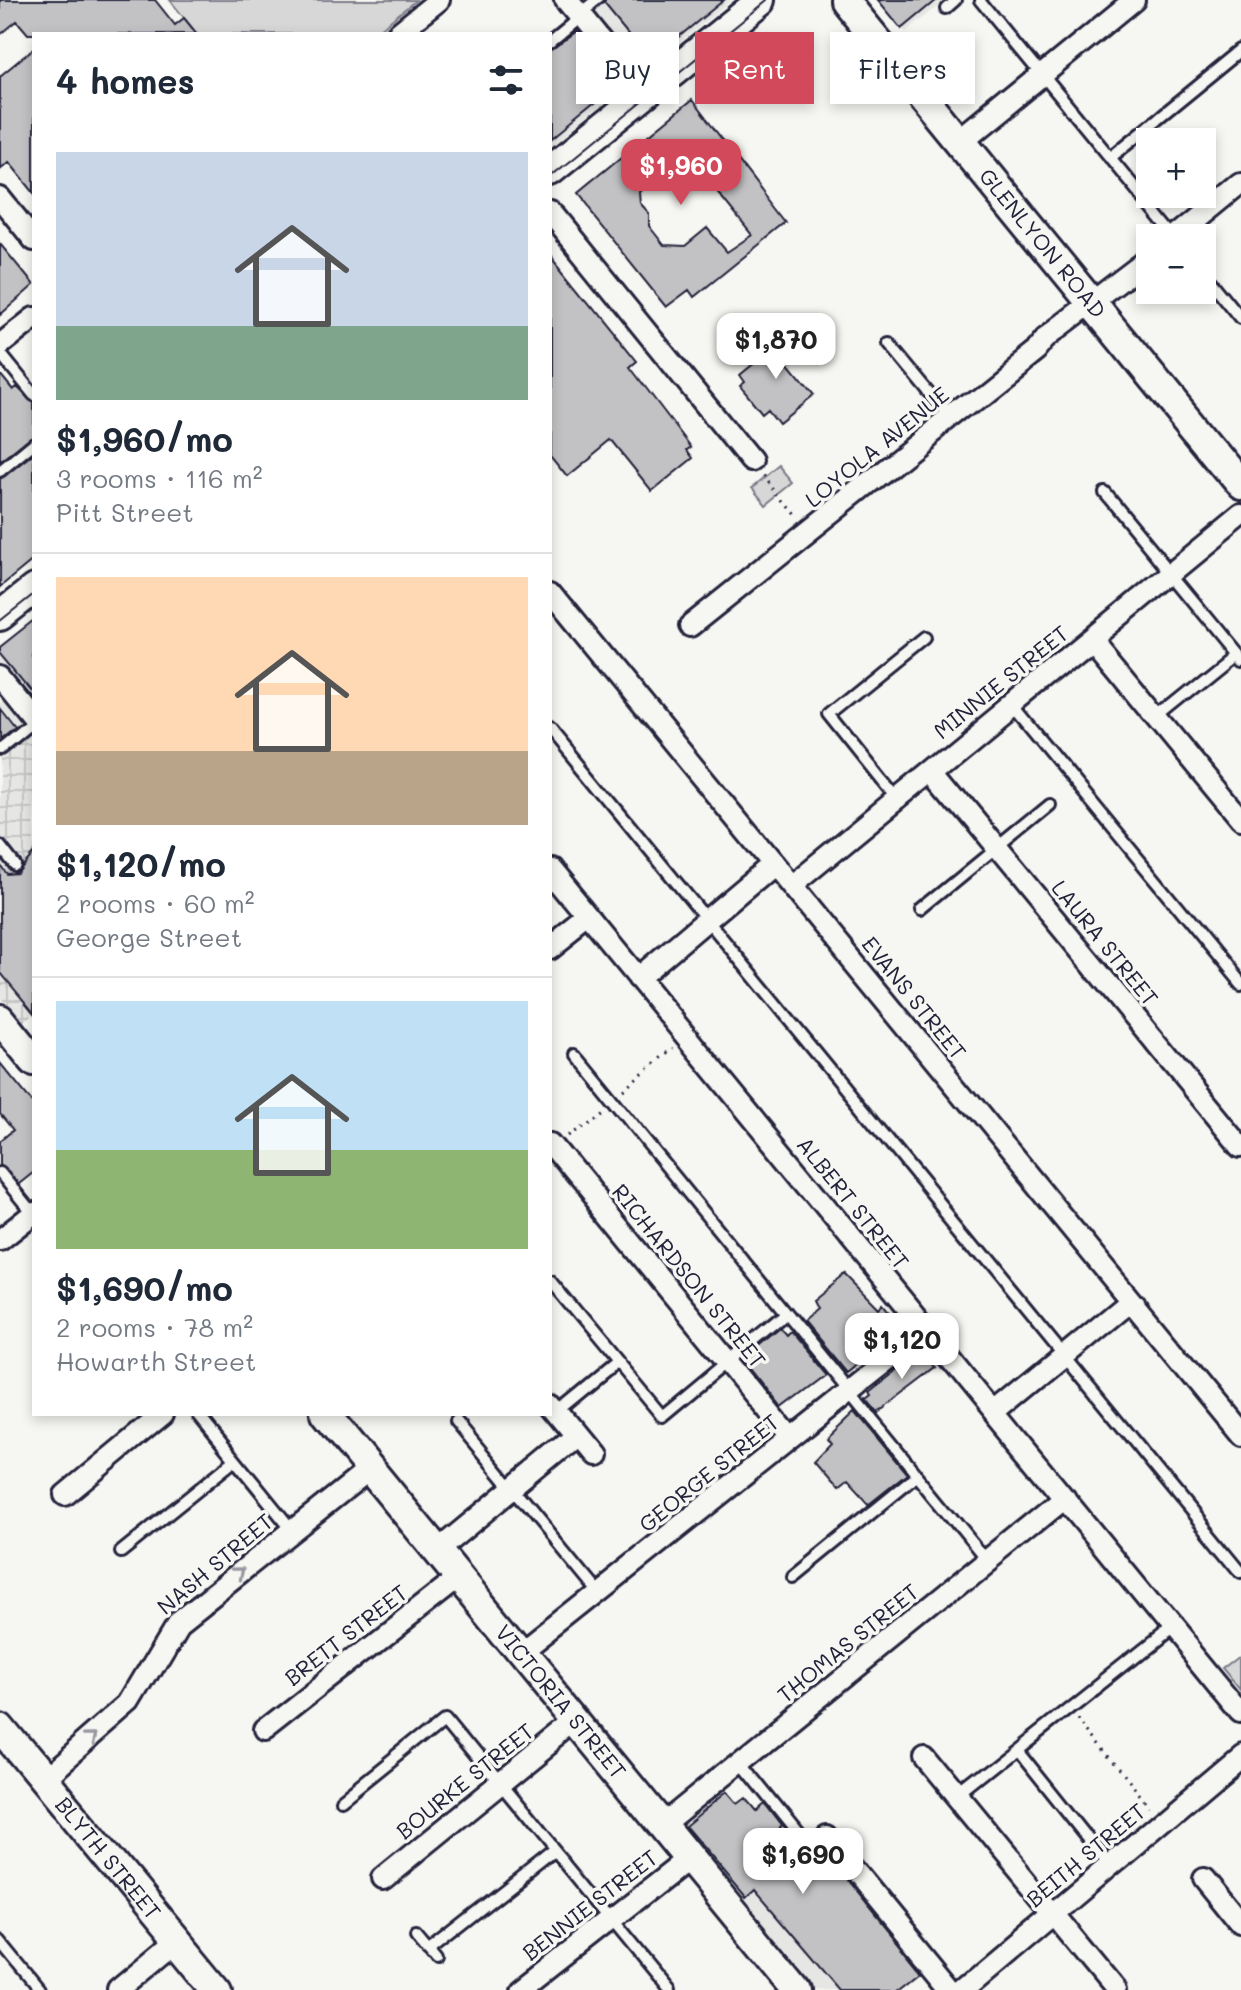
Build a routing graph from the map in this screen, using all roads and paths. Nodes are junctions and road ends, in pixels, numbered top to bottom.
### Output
1 (439, 0) edge
2 (565, 0) edge
3 (599, 0) edge
4 (762, 0) edge
5 (844, 0) edge
6 (956, 0) edge
7 (981, 0) edge
8 (1134, 0) edge
9 (947, 8) dead end
10 (579, 17) junction
11 (399, 32) edge
12 (591, 32) edge
13 (552, 38) edge
14 (1241, 51) edge
15 (679, 67) edge
16 (1042, 74) junction
17 (633, 104) edge
18 (960, 142) junction
19 (1110, 158) junction
20 (552, 169) edge
21 (1241, 184) edge
22 (0, 198) edge
23 (552, 215) edge
24 (1164, 224) edge
25 (1192, 224) edge
26 (32, 238) edge
27 (1136, 268) edge
28 (1216, 287) edge
29 (1091, 302) junction
30 (1241, 318) edge
31 (32, 320) edge
32 (889, 343) dead end
33 (0, 345) edge
34 (0, 353) edge
35 (32, 393) edge
36 (951, 418) junction
37 (32, 445) edge
38 (751, 461) joint
39 (1236, 468) edge
40 (0, 471) edge
41 (1105, 493) dead end
42 (1241, 516) edge
43 (809, 531) junction
44 (1171, 574) junction
45 (32, 591) edge
46 (552, 594) edge
47 (0, 616) edge
48 (690, 626) dead end
49 (924, 637) dead end
50 (1092, 639) junction
51 (1238, 656) edge
52 (0, 676) edge
53 (1012, 705) junction
54 (32, 717) edge
55 (1157, 717) junction
56 (32, 722) edge
57 (552, 730) edge
58 (0, 749) edge
59 (932, 770) junction
60 (897, 799) junction
61 (1050, 805) dead end
62 (1241, 820) edge
63 (0, 846) edge
64 (997, 849) junction
65 (773, 864) junction
66 (15, 865) dead end
67 (552, 872) edge
68 (791, 886) junction
69 (922, 910) dead end
70 (589, 918) junction
71 (707, 920) junction
72 (552, 947) edge
73 (638, 978) junction
74 (1241, 984) edge
75 (0, 1019) edge
76 (687, 1037) junction
77 (574, 1053) dead end
78 (32, 1059) edge
79 (612, 1099) junction
80 (554, 1143) edge
81 (1241, 1146) edge
82 (0, 1173) edge
83 (32, 1212) edge
84 (32, 1216) edge
85 (0, 1240) edge
86 (552, 1283) edge
87 (1131, 1301) junction
88 (786, 1313) junction
89 (926, 1330) junction
90 (1065, 1356) junction
91 (617, 1362) junction
92 (728, 1362) junction
93 (849, 1391) junction
94 (553, 1408) edge
95 (995, 1413) junction
96 (161, 1416) edge
97 (200, 1416) edge
98 (327, 1416) edge
99 (456, 1421) dead end
100 (1241, 1435) edge
101 (576, 1436) junction
102 (790, 1438) junction
103 (591, 1454) dead end
104 (235, 1460) junction
105 (370, 1469) junction
106 (918, 1475) junction
107 (511, 1488) junction
108 (65, 1495) dead end
109 (1065, 1498) junction
110 (292, 1530) junction
111 (437, 1551) junction
112 (121, 1552) dead end
113 (988, 1561) junction
114 (1241, 1572) edge
115 (459, 1577) junction
116 (793, 1577) dead end
117 (597, 1592) junction
118 (1170, 1628) junction
119 (521, 1653) junction
120 (1071, 1708) junction
121 (1241, 1714) edge
122 (577, 1721) junction
123 (263, 1731) dead end
124 (1, 1732) edge
125 (1018, 1751) junction
126 (1241, 1755) edge
127 (924, 1758) dead end
128 (740, 1761) junction
129 (43, 1779) junction
130 (500, 1784) junction
131 (956, 1798) junction
132 (341, 1800) dead end
133 (1161, 1822) junction
134 (662, 1825) junction
135 (799, 1834) dead end
136 (827, 1837) dead end
137 (555, 1852) junction
138 (689, 1858) junction
139 (1109, 1865) junction
140 (383, 1879) dead end
141 (1203, 1879) dead end
142 (1052, 1914) junction
143 (611, 1919) junction
144 (1241, 1926) edge
145 (416, 1937) dead end
146 (0, 1941) edge
147 (177, 1941) junction
148 (428, 1952) junction
149 (436, 1961) dead end
150 (40, 1990) edge
151 (118, 1990) edge
152 (217, 1990) edge
153 (521, 1990) edge
154 (669, 1990) edge
155 (797, 1990) edge
156 (952, 1990) edge
157 (962, 1990) edge
158 (1115, 1990) edge

1 - 11 street
2 - 10 street
3 - 10 lane
4 - 15 street
5 - 18 street, GLENLYON ROAD
6 - 9 lane
7 - 16 lane
8 - 16 street
10 - 12 street
10 - 13 lane
14 - 19 lane
16 - 18 street
16 - 19 lane
17 - 20 street
18 - 29 street, GLENLYON ROAD
19 - 24 lane
21 - 25 street
22 - 26 street
23 - 38 street
27 - 29 street, LOYOLA AVENUE
28 - 30 lane
29 - 36 street, LOYOLA AVENUE
29 - 39 street, GLENLYON ROAD
31 - 33 street
32 - 36 lane
34 - 35 lane
36 - 43 street, LOYOLA AVENUE
37 - 40 lane
38 - 43 path
41 - 44 lane
42 - 44 street, MINNIE STREET
43 - 48 street, LOYOLA AVENUE
44 - 50 street, MINNIE STREET
44 - 51 lane
45 - 47 street
46 - 65 street, EVANS STREET
49 - 60 lane
50 - 53 street, MINNIE STREET
50 - 55 street
51 - 55 lane
52 - 54 street
53 - 59 street, MINNIE STREET
53 - 74 lane
55 - 62 street
56 - 58 lane
57 - 71 lane
59 - 60 street, MINNIE STREET
59 - 64 street, LAURA STREET
60 - 68 street, MINNIE STREET
61 - 64 lane
63 - 66 lane
64 - 69 lane
64 - 81 street, LAURA STREET
65 - 68 street, EVANS STREET
65 - 71 street
67 - 70 street, ALBERT STREET
68 - 87 street, EVANS STREET
70 - 72 street
70 - 73 street, ALBERT STREET
71 - 73 street
71 - 90 lane
73 - 76 street, ALBERT STREET
75 - 78 street
76 - 79 path
76 - 89 street, ALBERT STREET
77 - 79 lane
79 - 80 path
79 - 88 lane
80 - 92 street, RICHARDSON STREET
82 - 83 lane
84 - 85 street
86 - 91 lane
87 - 90 street
87 - 100 street, EVANS STREET
88 - 92 lane
88 - 93 lane
89 - 93 street, GEORGE STREET
89 - 95 street, ALBERT STREET
90 - 95 street
90 - 114 lane
91 - 92 lane
91 - 94 lane
92 - 102 street, RICHARDSON STREET
93 - 102 street, GEORGE STREET
93 - 106 lane
94 - 101 street
95 - 109 street, ALBERT STREET
96 - 108 street
97 - 104 lane
98 - 105 street, VICTORIA STREET
99 - 107 lane
101 - 103 street
101 - 107 street
102 - 117 street, GEORGE STREET
104 - 110 lane
104 - 112 lane
105 - 110 street, NASH STREET
105 - 111 street, VICTORIA STREET
106 - 113 lane
106 - 116 lane
107 - 111 street
107 - 117 lane
109 - 113 street, THOMAS STREET
109 - 118 street, ALBERT STREET
129 -> 110 street, NASH STREET
111 - 115 street, VICTORIA STREET
113 - 128 street, THOMAS STREET
115 - 119 street, VICTORIA STREET
115 - 123 street, BRETT STREET
117 - 119 street, GEORGE STREET
118 - 120 lane
118 - 121 street, ALBERT STREET
119 - 122 street, VICTORIA STREET
120 - 125 lane
120 - 133 path
122 - 130 street, BOURKE STREET
122 - 134 street, VICTORIA STREET
124 - 129 street, BLYTH STREET
125 - 131 lane
125 - 139 lane
126 - 133 street, BEITH STREET
127 - 131 street
128 - 134 street, THOMAS STREET
128 - 135 lane
129 - 147 street, BLYTH STREET
130 - 132 lane
130 - 137 lane
130 - 140 street, BOURKE STREET
131 - 142 street
133 - 139 street, BEITH STREET
134 - 138 street, VICTORIA STREET
136 - 156 street
137 - 143 lane
137 - 148 lane
138 - 143 street, BENNIE STREET
138 - 155 street, VICTORIA STREET
139 - 142 street, BEITH STREET
141 - 144 street
142 - 157 street, BEITH STREET
142 - 158 street
143 - 153 street, BENNIE STREET
143 - 154 lane
145 - 148 lane
146 - 150 lane
147 - 151 street
147 - 152 street, BLYTH STREET
148 - 149 lane

